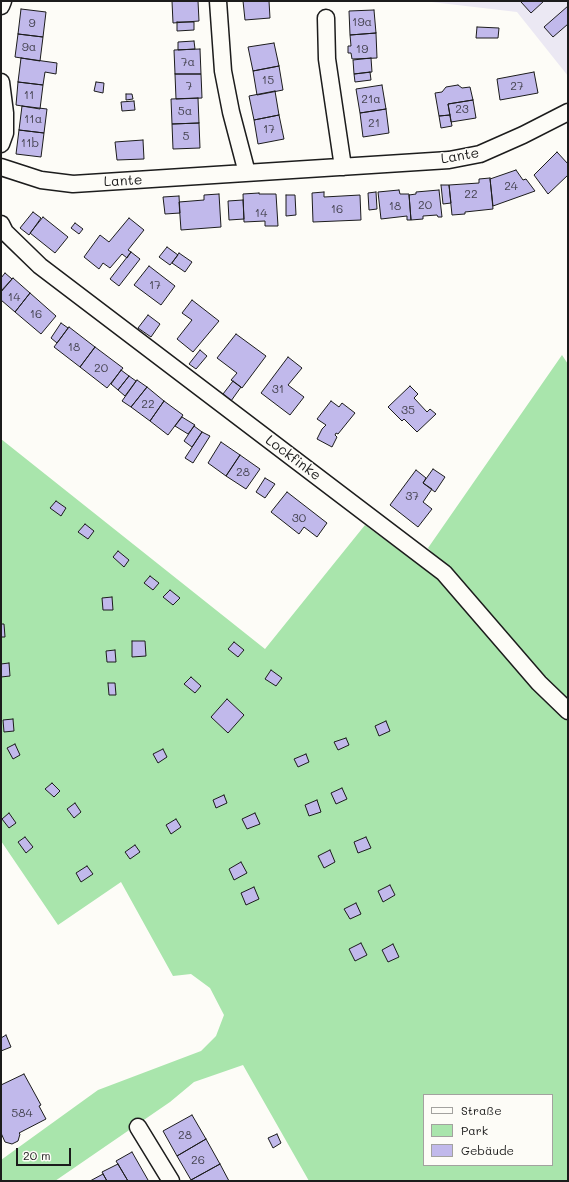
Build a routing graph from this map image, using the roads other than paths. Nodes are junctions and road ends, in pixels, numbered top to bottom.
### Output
1 (3, 1) edge
2 (218, 1) edge
3 (1, 6) edge
4 (326, 18) dead end
5 (1, 82) edge
6 (568, 112) edge
7 (1, 144) edge
8 (1, 167) edge
9 (343, 167) junction
10 (247, 173) junction
11 (1, 224) edge
12 (568, 711) edge
13 (138, 1127) dead end
14 (170, 1181) edge

1 - 3 street
2 - 10 street
4 - 9 street
5 - 7 street
6 - 9 street, Lante
8 - 10 street, Lante
9 - 10 street, Lante
11 - 12 street, Lockfinke
13 - 14 street

